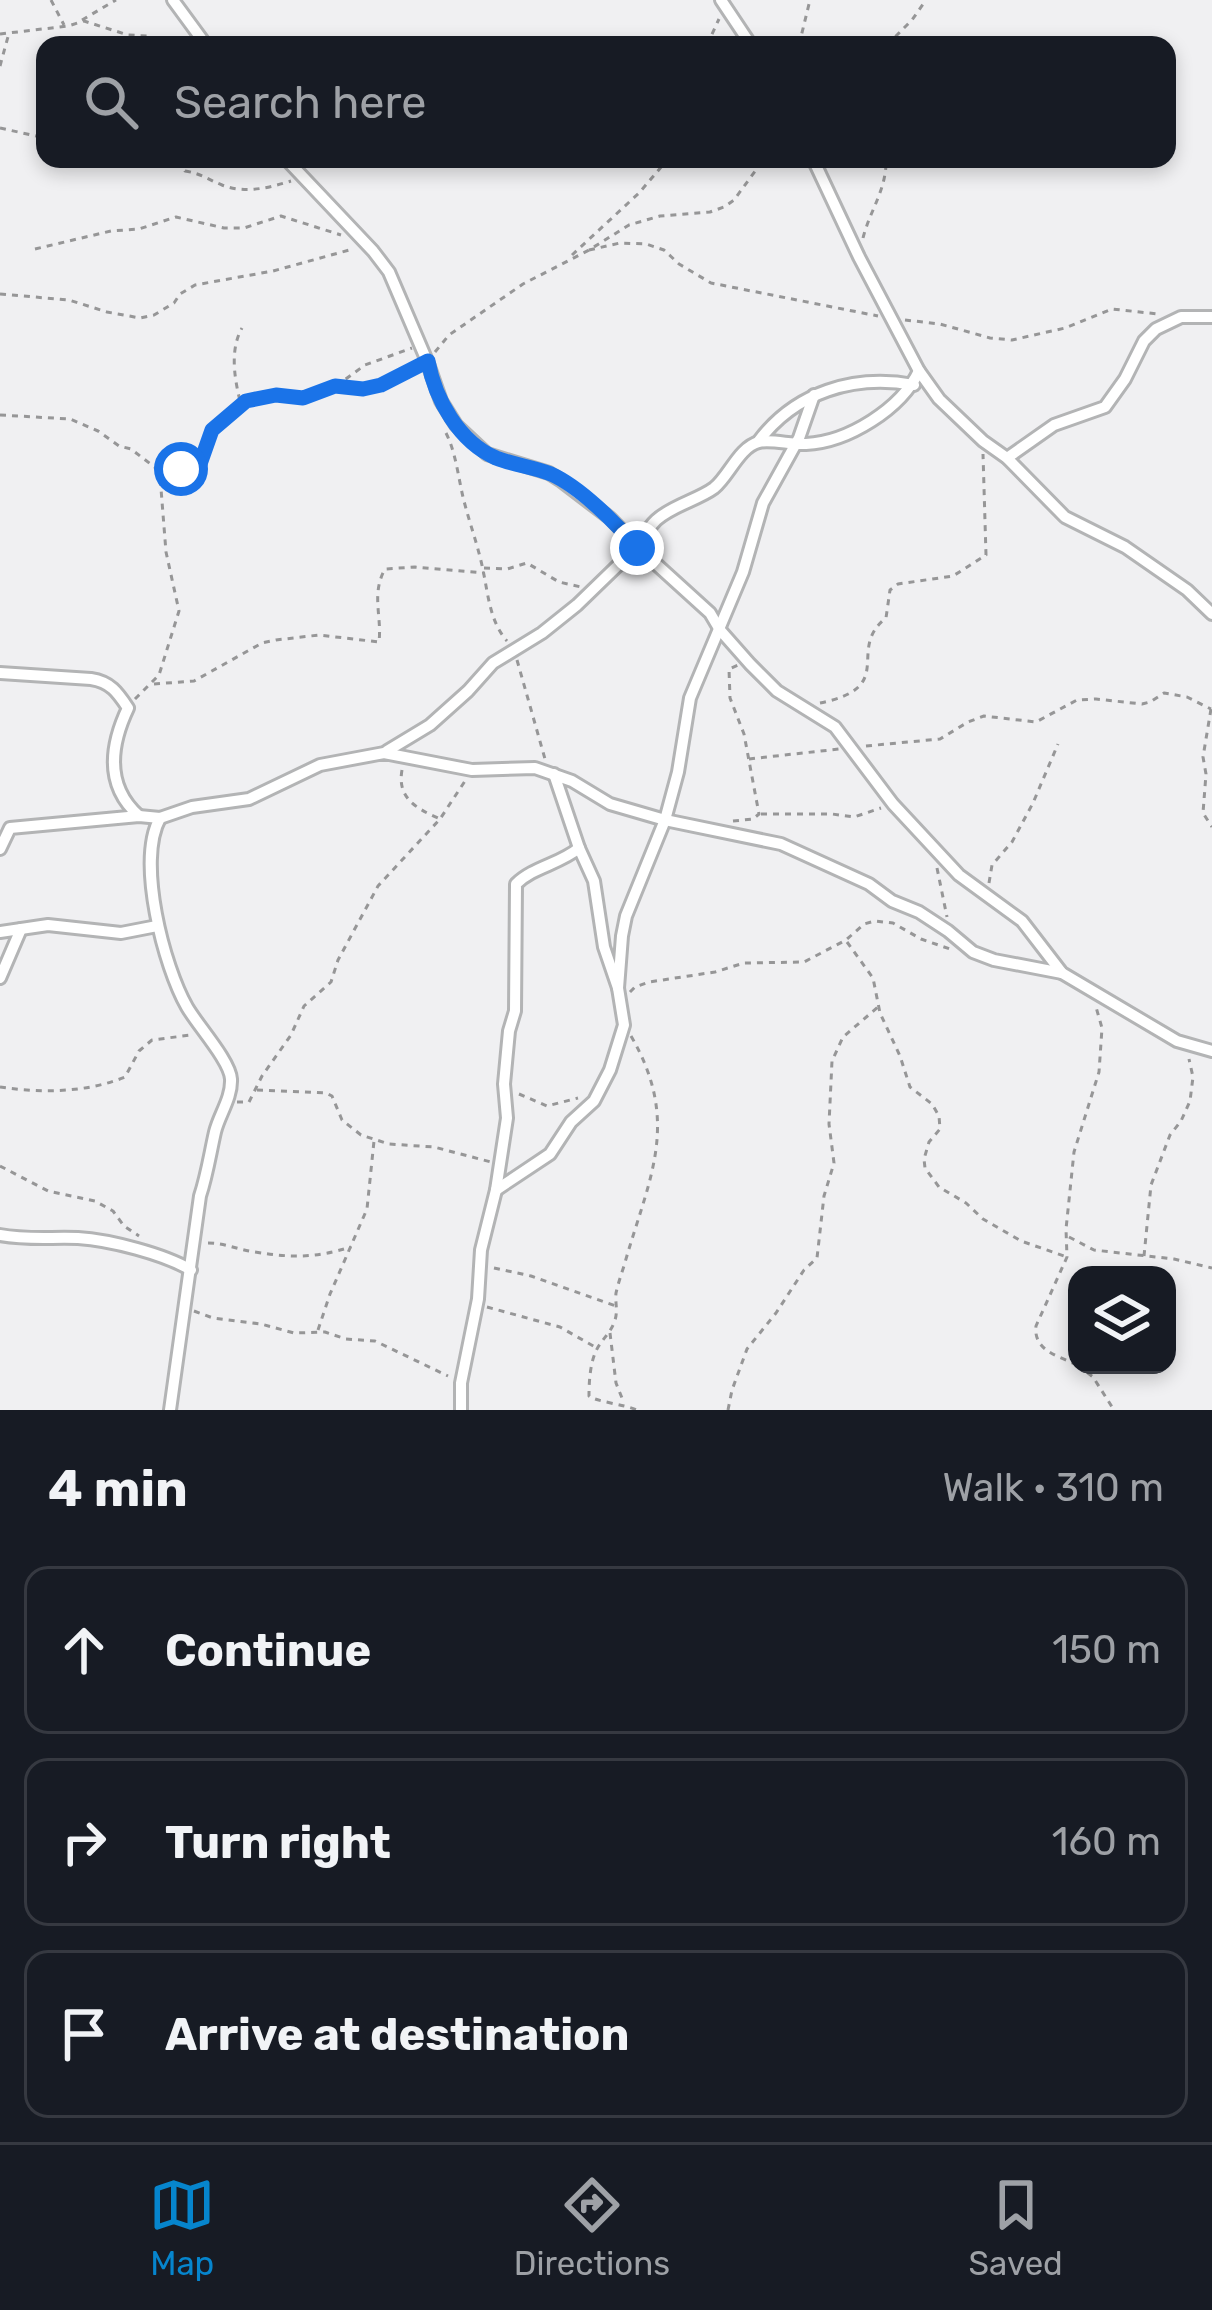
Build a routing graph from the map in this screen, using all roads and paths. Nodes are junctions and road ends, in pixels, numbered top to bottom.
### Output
1 (51, 0) edge
2 (116, 0) edge
3 (173, 0) edge
4 (810, 0) edge
5 (926, 0) edge
6 (723, 2) edge
7 (80, 21) junction
8 (65, 27) junction
9 (8, 33) junction
10 (0, 34) edge
11 (148, 36) edge
12 (199, 36) edge
13 (710, 36) edge
14 (745, 36) edge
15 (801, 36) edge
16 (896, 36) edge
17 (0, 66) edge
18 (0, 128) edge
19 (36, 135) edge
20 (184, 168) edge
21 (295, 168) edge
22 (660, 168) edge
23 (757, 168) edge
24 (817, 168) edge
25 (886, 168) edge
26 (304, 177) junction
27 (365, 243) junction
28 (35, 249) dead end
29 (590, 250) junction
30 (859, 257) junction
31 (567, 260) junction
32 (0, 294) edge
33 (1212, 304) edge
34 (1181, 316) junction
35 (1206, 316) edge
36 (891, 319) junction
37 (242, 328) dead end
38 (419, 345) junction
39 (428, 361) junction
40 (919, 371) junction
41 (913, 385) junction
42 (335, 386) junction
43 (934, 392) junction
44 (814, 395) junction
45 (241, 405) junction
46 (445, 408) junction
47 (0, 415) edge
48 (983, 441) junction
49 (758, 442) junction
50 (796, 444) junction
51 (1007, 458) junction
52 (162, 474) junction
53 (641, 551) junction
54 (483, 570) junction
55 (595, 586) junction
56 (1212, 614) edge
57 (720, 630) junction
58 (514, 652) junction
59 (750, 664) junction
60 (0, 673) edge
61 (152, 684) junction
62 (800, 706) junction
63 (128, 708) junction
64 (1212, 708) edge
65 (1058, 744) dead end
66 (853, 748) junction
67 (384, 753) junction
68 (405, 755) junction
69 (748, 759) junction
70 (472, 770) junction
71 (552, 773) junction
72 (893, 804) junction
73 (759, 814) junction
74 (139, 816) junction
75 (160, 818) junction
76 (440, 819) junction
77 (664, 820) junction
78 (1212, 827) edge
79 (5, 828) edge
80 (715, 830) junction
81 (578, 848) junction
82 (0, 849) edge
83 (933, 863) dead end
84 (990, 897) junction
85 (157, 926) junction
86 (21, 929) junction
87 (948, 931) junction
88 (0, 932) edge
89 (845, 940) junction
90 (963, 954) dead end
91 (1062, 973) junction
92 (0, 979) edge
93 (619, 988) junction
94 (1087, 1001) dead end
95 (622, 1003) junction
96 (878, 1007) junction
97 (624, 1025) junction
98 (201, 1030) junction
99 (1191, 1045) junction
100 (1212, 1051) edge
101 (504, 1084) junction
102 (0, 1088) edge
103 (256, 1090) junction
104 (583, 1096) dead end
105 (226, 1101) junction
106 (374, 1141) junction
107 (498, 1165) junction
108 (0, 1166) edge
109 (496, 1190) junction
110 (0, 1235) edge
111 (1066, 1236) junction
112 (194, 1244) junction
113 (351, 1247) junction
114 (157, 1254) junction
115 (1144, 1256) junction
116 (1067, 1257) junction
117 (1212, 1268) edge
118 (480, 1269) junction
119 (191, 1270) junction
120 (186, 1300) junction
121 (477, 1305) junction
122 (617, 1306) junction
123 (318, 1332) junction
124 (610, 1333) junction
125 (596, 1348) junction
126 (1068, 1361) edge
127 (1089, 1374) edge
128 (461, 1382) junction
129 (626, 1405) junction
130 (170, 1410) edge
131 (461, 1410) edge
132 (638, 1410) edge
133 (728, 1410) edge
134 (1114, 1410) edge

1 - 8 path
2 - 7 path
3 - 12 street
4 - 15 path
5 - 16 path
6 - 13 path
6 - 14 street
7 - 8 path
7 - 11 path
8 - 9 path
9 - 10 path
9 - 17 path
18 - 19 path
20 - 26 path
21 - 26 street
22 - 31 path
23 - 29 path
24 - 30 street
25 - 30 path
26 - 27 street
27 - 28 path
27 - 32 path
27 - 38 street
29 - 31 path
29 - 36 path
30 - 36 street
31 - 39 path
33 - 35 street
34 - 35 street
34 - 36 path
34 - 51 street
36 - 40 street
37 - 45 path
38 - 39 street
38 - 42 path
39 - 42 path
39 - 46 street
40 - 41 street
40 - 43 street
41 - 43 street
41 - 44 street
41 - 50 street
42 - 45 path
43 - 48 street
44 - 49 street
44 - 50 street
45 - 52 path
46 - 53 street
46 - 54 path
47 - 52 path
48 - 51 street
48 - 62 path
49 - 50 street
49 - 53 street
50 - 57 street
51 - 56 street
52 - 61 path
53 - 55 street
53 - 57 street
54 - 55 path
54 - 58 path
54 - 61 path
55 - 58 street
57 - 59 street
57 - 77 street
58 - 67 street
58 - 71 path
59 - 62 street
59 - 69 path
60 - 63 street
61 - 63 path
62 - 66 street
63 - 74 street
64 - 66 path
64 - 78 path
65 - 84 path
66 - 69 path
66 - 72 street
67 - 68 street
67 - 75 street
68 - 70 street
68 - 76 path
69 - 73 path
70 - 71 street
70 - 76 path
71 - 77 street
71 - 81 street
72 - 73 path
72 - 84 street
73 - 80 path
74 - 75 street
74 - 79 street
75 - 85 street
76 - 103 path
77 - 80 street
77 - 93 street
79 - 82 street
80 - 87 street
81 - 93 street
81 - 101 street
83 - 87 path
84 - 91 street
85 - 86 street
85 - 98 street
86 - 88 street
86 - 92 street
87 - 91 street
89 - 90 path
89 - 95 path
89 - 96 path
91 - 99 street
93 - 95 street
94 - 111 path
95 - 97 street
96 - 116 path
96 - 133 path
97 - 109 street
97 - 122 path
98 - 102 path
98 - 105 street
99 - 100 street
99 - 115 path
101 - 104 path
101 - 107 street
103 - 105 path
103 - 106 path
105 - 112 street
106 - 107 path
106 - 113 path
107 - 109 street
108 - 114 path
109 - 118 street
110 - 114 street
111 - 115 path
111 - 116 path
112 - 113 path
112 - 119 street
113 - 123 path
114 - 119 street
115 - 117 path
116 - 126 path
118 - 121 street
118 - 122 path
119 - 120 street
120 - 123 path
120 - 130 street
121 - 125 path
121 - 128 street
122 - 124 path
123 - 128 path
124 - 125 path
124 - 129 path
125 - 129 path
127 - 134 path
128 - 131 street
129 - 132 path

